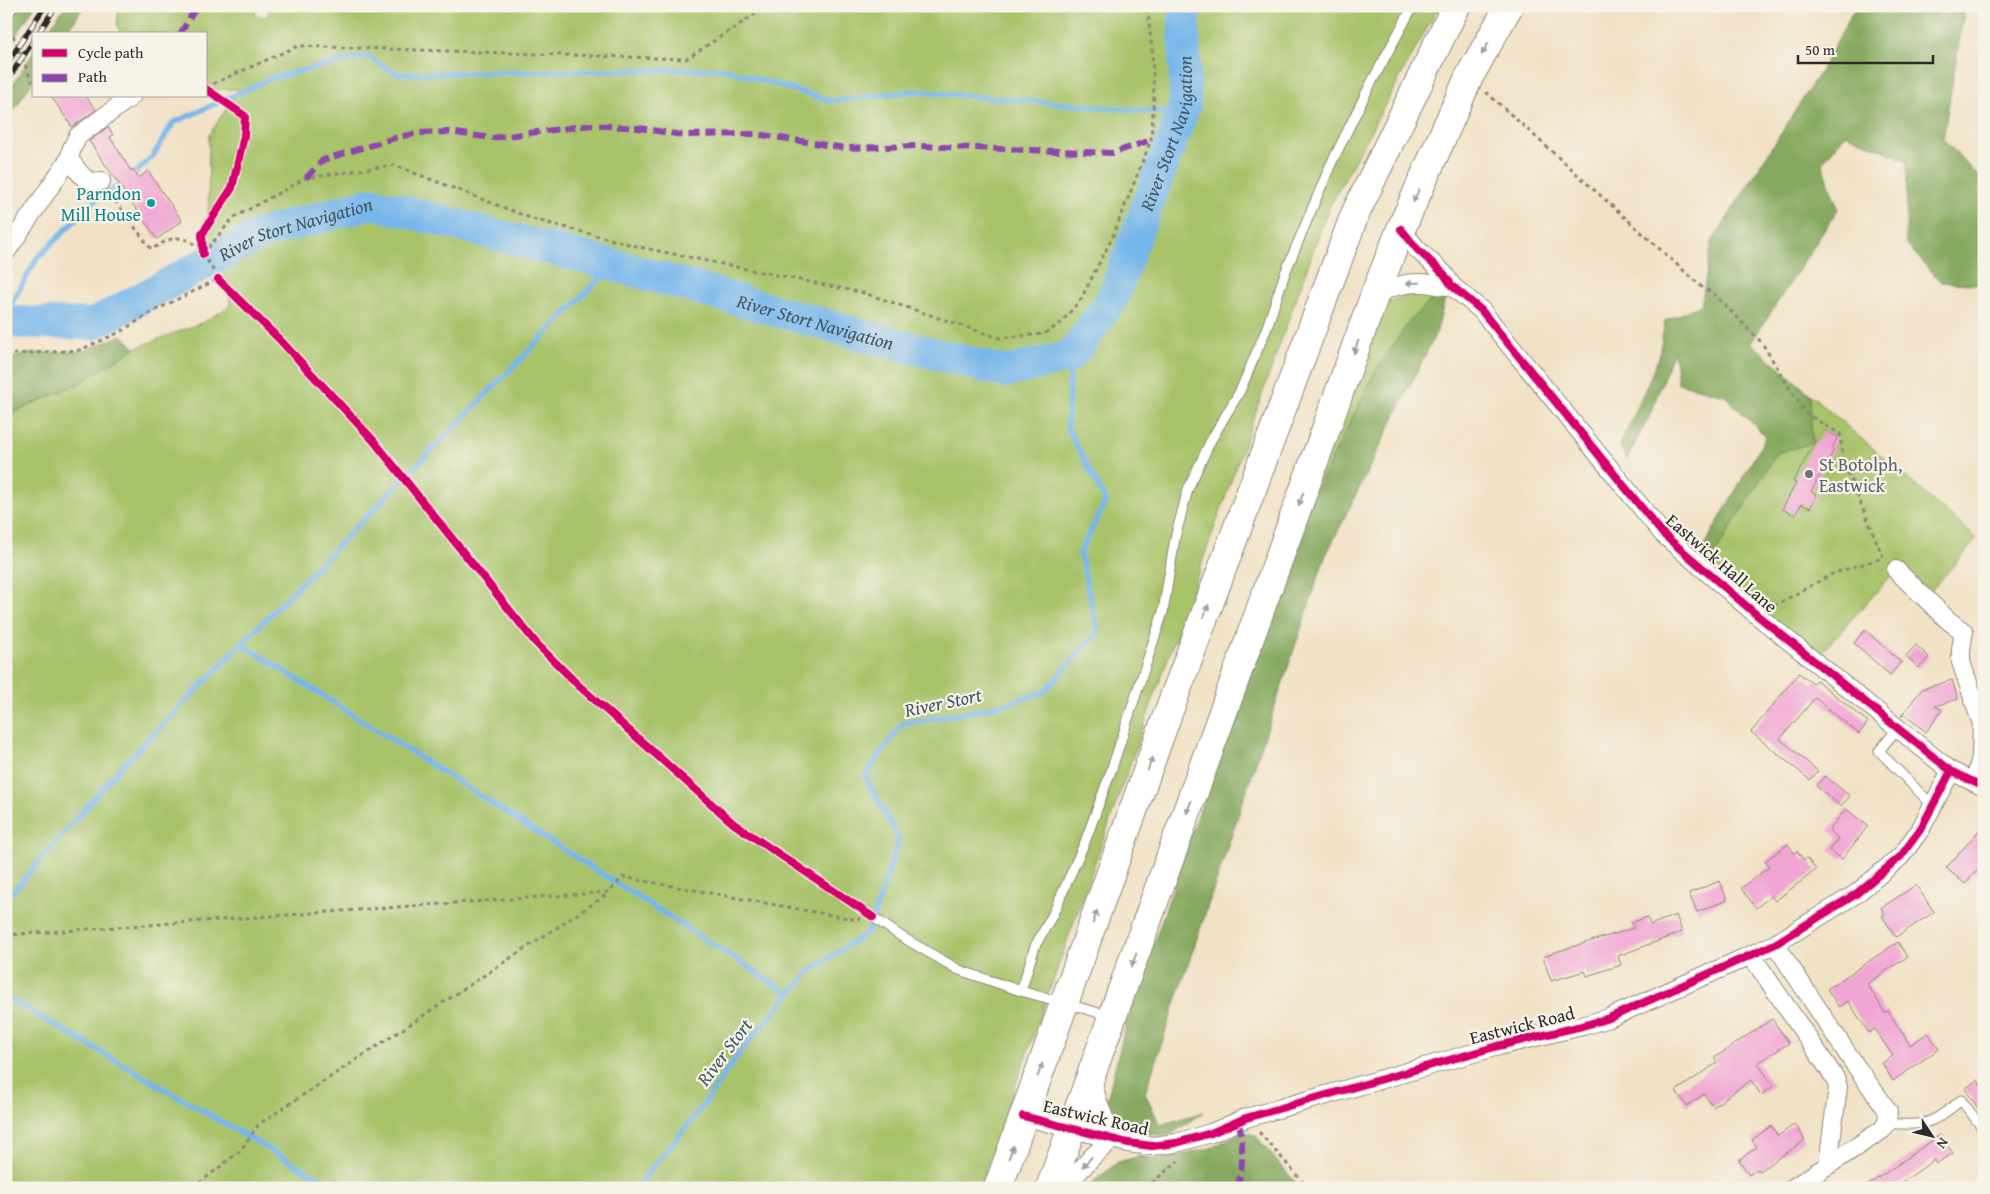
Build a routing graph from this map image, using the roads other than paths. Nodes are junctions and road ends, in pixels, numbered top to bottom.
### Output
1 (13, 6) edge
2 (1413, 6) edge
3 (1456, 6) edge
4 (1509, 6) edge
5 (6, 17) edge
6 (129, 98) edge
7 (70, 159) junction
8 (101, 181) dead end
9 (1402, 229) junction
10 (6, 252) edge
11 (1452, 286) junction
12 (1375, 294) junction
13 (1890, 564) road end
14 (1898, 728) junction
15 (1952, 771) junction
16 (1980, 785) edge
17 (1932, 804) junction
18 (868, 915) road end
19 (1775, 944) junction
20 (1752, 955) junction
21 (1020, 991) junction
22 (1065, 1002) junction
23 (1113, 1017) junction
24 (1855, 1065) junction
25 (1091, 1076) junction
26 (1835, 1078) junction
27 (1024, 1116) junction
28 (1887, 1123) junction
29 (1072, 1128) junction
30 (1984, 1130) edge
31 (1112, 1139) junction
32 (1828, 1164) junction
33 (998, 1188) edge
34 (1050, 1188) edge
35 (1064, 1188) edge
36 (1793, 1188) edge

1 - 5 lane
2 - 21 lane
22 -> 3 highway
4 -> 9 highway
6 - 7 street
7 - 8 street
7 - 10 street
9 - 11 street, Eastwick Hall Lane
9 - 12 highway
11 -> 12 street
11 - 14 street, Eastwick Hall Lane
12 -> 23 highway
13 - 16 street
14 - 15 street, Eastwick Hall Lane
14 - 17 lane
15 - 16 street, Eastwick Hall Lane
15 - 17 street, Eastwick Road
17 - 19 street, Eastwick Road
18 - 21 lane
19 - 20 street, Eastwick Road
19 - 24 street
20 - 26 street
20 - 31 street, Eastwick Road
21 - 22 lane
22 - 23 lane
27 -> 22 highway
23 - 25 highway
24 - 26 street
24 - 28 street
25 - 29 highway
25 - 31 street, Eastwick Road
26 - 32 street
27 - 29 street, Eastwick Road
33 -> 27 highway
28 - 30 lane
28 - 32 street
29 - 31 street, Eastwick Road
29 - 34 highway
31 -> 35 street, Eastwick Road
32 - 36 street

